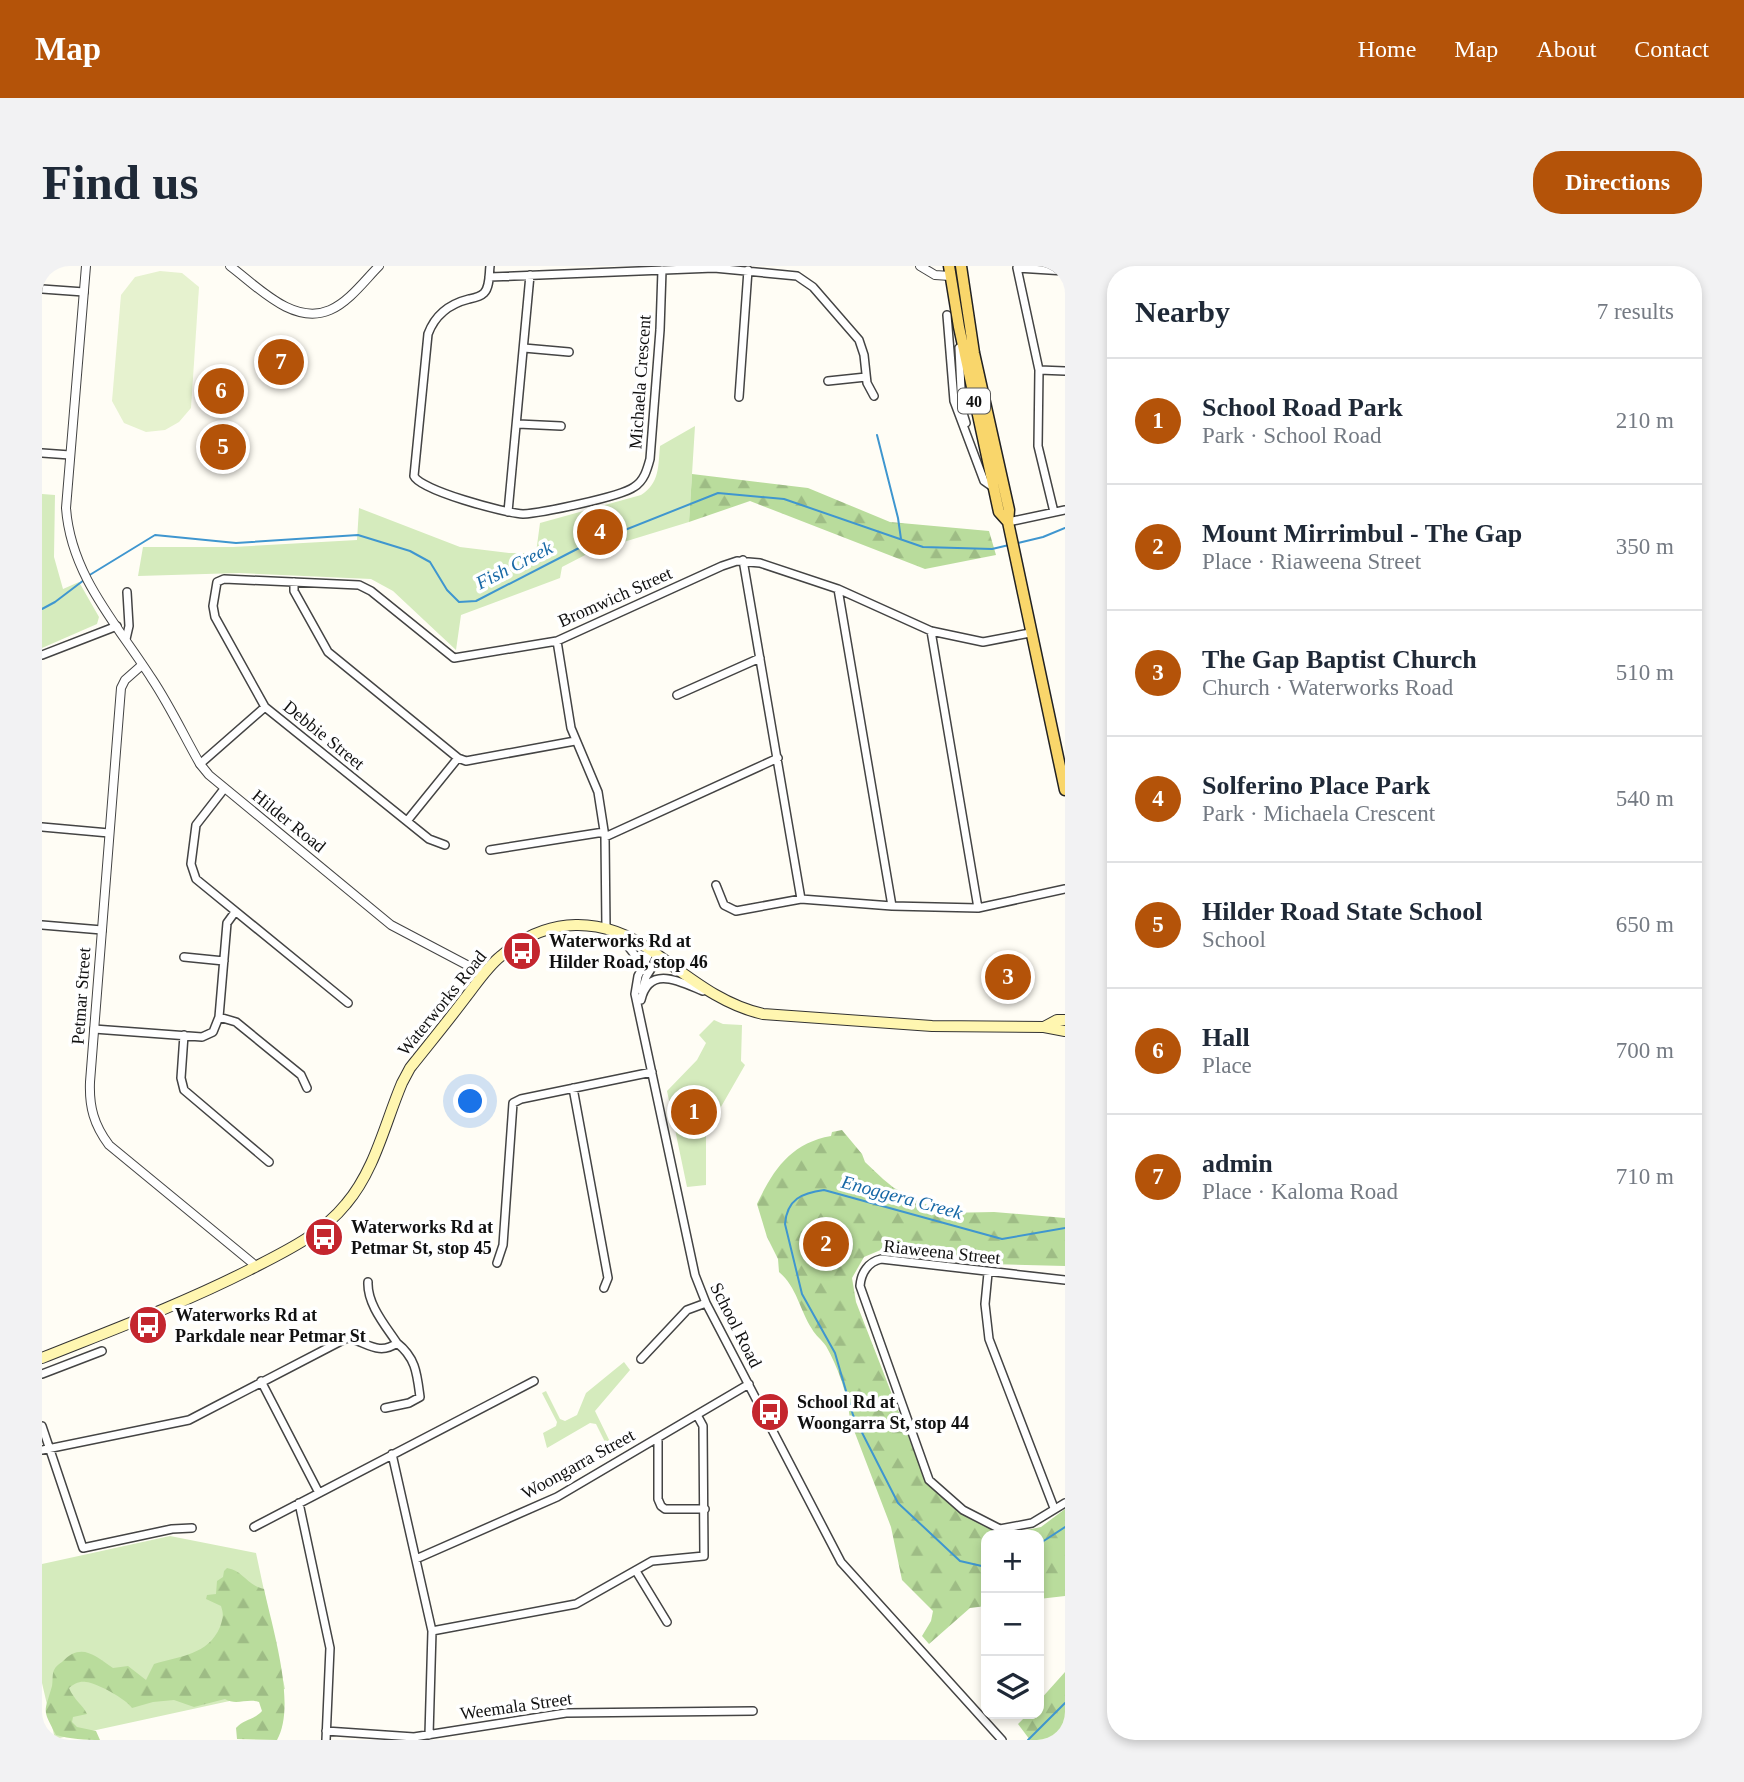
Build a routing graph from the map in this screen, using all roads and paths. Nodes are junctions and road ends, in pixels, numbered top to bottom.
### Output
1 (86, 266) edge
2 (230, 266) edge
3 (379, 266) edge
4 (490, 266) edge
5 (920, 266) edge
6 (714, 267) edge
7 (960, 267) edge
8 (662, 270) junction
9 (748, 270) junction
10 (950, 271) edge
11 (1065, 271) edge
12 (530, 275) junction
13 (489, 277) junction
14 (42, 289) edge
15 (84, 292) junction
16 (947, 315) dead end
17 (958, 327) junction
18 (524, 348) junction
19 (569, 352) dead end
20 (1039, 370) junction
21 (1065, 371) edge
22 (866, 377) junction
23 (828, 381) dead end
24 (874, 396) dead end
25 (739, 397) dead end
26 (989, 421) junction
27 (518, 424) junction
28 (561, 426) dead end
29 (970, 444) junction
30 (42, 453) edge
31 (70, 455) junction
32 (994, 488) junction
33 (1065, 510) edge
34 (508, 512) junction
35 (1054, 512) junction
36 (1008, 522) junction
37 (743, 560) junction
38 (219, 580) joint
39 (294, 582) junction
40 (838, 589) junction
41 (127, 592) dead end
42 (117, 626) junction
43 (931, 631) junction
44 (1030, 633) junction
45 (126, 639) junction
46 (557, 641) junction
47 (42, 655) edge
48 (760, 658) junction
49 (142, 665) junction
50 (677, 695) dead end
51 (265, 707) junction
52 (575, 741) junction
53 (458, 758) junction
54 (778, 758) junction
55 (200, 764) junction
56 (225, 789) junction
57 (1065, 790) edge
58 (407, 821) junction
59 (42, 827) edge
60 (109, 833) junction
61 (605, 834) junction
62 (445, 845) dead end
63 (490, 850) dead end
64 (716, 885) dead end
65 (1065, 889) edge
66 (801, 899) junction
67 (892, 906) junction
68 (978, 908) junction
69 (235, 912) junction
70 (42, 925) edge
71 (611, 929) junction
72 (102, 930) junction
73 (655, 953) junction
74 (184, 957) dead end
75 (224, 961) junction
76 (641, 968) junction
77 (484, 974) junction
78 (710, 994) junction
79 (641, 1000) junction
80 (348, 1003) dead end
81 (640, 1012) junction
82 (219, 1017) junction
83 (1065, 1020) edge
84 (1044, 1027) junction
85 (94, 1029) junction
86 (1065, 1031) edge
87 (184, 1035) junction
88 (652, 1072) junction
89 (307, 1087) dead end
90 (573, 1088) junction
91 (269, 1162) dead end
92 (496, 1263) dead end
93 (256, 1266) junction
94 (988, 1273) junction
95 (1065, 1280) edge
96 (368, 1282) dead end
97 (604, 1288) dead end
98 (706, 1303) junction
99 (397, 1343) junction
100 (102, 1351) dead end
101 (42, 1358) edge
102 (641, 1359) dead end
103 (42, 1374) edge
104 (261, 1381) junction
105 (534, 1381) dead end
106 (749, 1384) junction
107 (385, 1408) dead end
108 (697, 1415) junction
109 (42, 1426) edge
110 (658, 1438) junction
111 (46, 1448) edge
112 (392, 1454) junction
113 (319, 1493) junction
114 (299, 1503) junction
115 (1065, 1503) edge
116 (1055, 1508) junction
117 (705, 1509) junction
118 (254, 1527) dead end
119 (192, 1528) dead end
120 (416, 1559) junction
121 (636, 1571) junction
122 (667, 1622) dead end
123 (432, 1631) junction
124 (753, 1711) dead end
125 (326, 1731) junction
126 (429, 1735) junction
127 (326, 1740) edge
128 (1002, 1740) edge

1 - 15 street, Hilder Road
2 - 3 street
4 - 13 street
5 - 10 street
6 - 8 street
6 - 9 street
7 - 10 main road
7 - 26 main road, 40
8 - 12 street
8 - 34 street, Michaela Crescent
9 - 22 street
9 - 25 street
10 - 17 main road, 40
11 - 20 street
12 - 13 street
12 - 18 street
13 - 34 street, Michaela Crescent
14 - 15 street
15 - 31 street, Hilder Road
16 - 29 street
17 - 29 street
17 - 32 main road, 40
18 - 19 street
18 - 27 street
20 - 21 street
20 - 35 street
22 - 23 street
22 - 24 street
26 - 32 main road
26 - 36 main road, 40
27 - 28 street
27 - 34 street
29 - 32 street
30 - 31 street
31 - 42 street, Hilder Road
32 - 36 main road, 40
33 - 35 street
35 - 36 street
36 - 44 main road, 40
37 - 40 street
37 - 46 street, Bromwich Street
37 - 48 street
38 - 39 street, Bromwich Street
38 - 51 street, Debbie Street
39 - 46 street, Bromwich Street
39 - 53 street
40 - 43 street
40 - 67 street
41 - 45 street
42 - 45 street, Hilder Road
42 - 47 street
43 - 44 street
43 - 68 street
44 - 57 main road, 40
45 - 49 street, Hilder Road
46 - 52 street
48 - 50 street
48 - 54 street
49 - 55 street, Hilder Road
49 - 60 street, Petmar Street
51 - 55 street
51 - 58 street, Debbie Street
52 - 53 street
52 - 61 street
53 - 58 street
54 - 61 street
54 - 66 street
55 - 56 street, Hilder Road
56 - 69 street
56 - 77 street, Hilder Road
58 - 62 street, Debbie Street
59 - 60 street
60 - 72 street, Petmar Street
61 - 63 street
61 - 71 street
64 - 66 street
65 - 68 street
66 - 67 street
67 - 68 street
69 - 75 street
69 - 80 street
70 - 72 street
71 - 73 main road, Waterworks Road
71 - 76 street
71 - 77 main road, Waterworks Road
72 - 85 street, Petmar Street
73 - 76 street, School Road
73 - 78 main road, Waterworks Road
73 - 79 street, School Road
74 - 75 street
75 - 82 street
76 - 81 street, School Road
77 - 93 main road, Waterworks Road
78 - 79 street
78 - 84 main road, Waterworks Road
79 - 81 street, School Road
81 - 88 street, School Road
82 - 87 street
82 - 89 street
83 - 84 main road, Waterworks Road
84 - 86 main road, Waterworks Road
85 - 87 street
85 - 93 street, Petmar Street
87 - 91 street
88 - 90 street
88 - 98 street, School Road
90 - 92 street
90 - 97 street
93 - 101 main road, Waterworks Road
94 - 95 street, Riaweena Street
94 - 116 street
94 - 116 street, Riaweena Street
96 - 99 street
98 - 102 street
98 - 106 street, School Road
99 - 104 street
99 - 107 street
100 - 103 street
104 - 111 street
104 - 113 street
105 - 112 street
106 - 108 street, Woongarra Street
106 - 128 street, School Road
108 - 110 street, Woongarra Street
108 - 117 street
109 - 111 street
110 - 117 street
110 - 120 street, Woongarra Street
111 - 119 street
112 - 113 street
112 - 120 street
113 - 114 street
114 - 118 street
114 - 125 street
115 - 116 street, Riaweena Street
117 - 121 street
120 - 123 street
121 - 122 street
121 - 123 street
123 - 126 street
124 - 126 street, Weemala Street
125 - 126 street, Weemala Street
125 - 127 street

